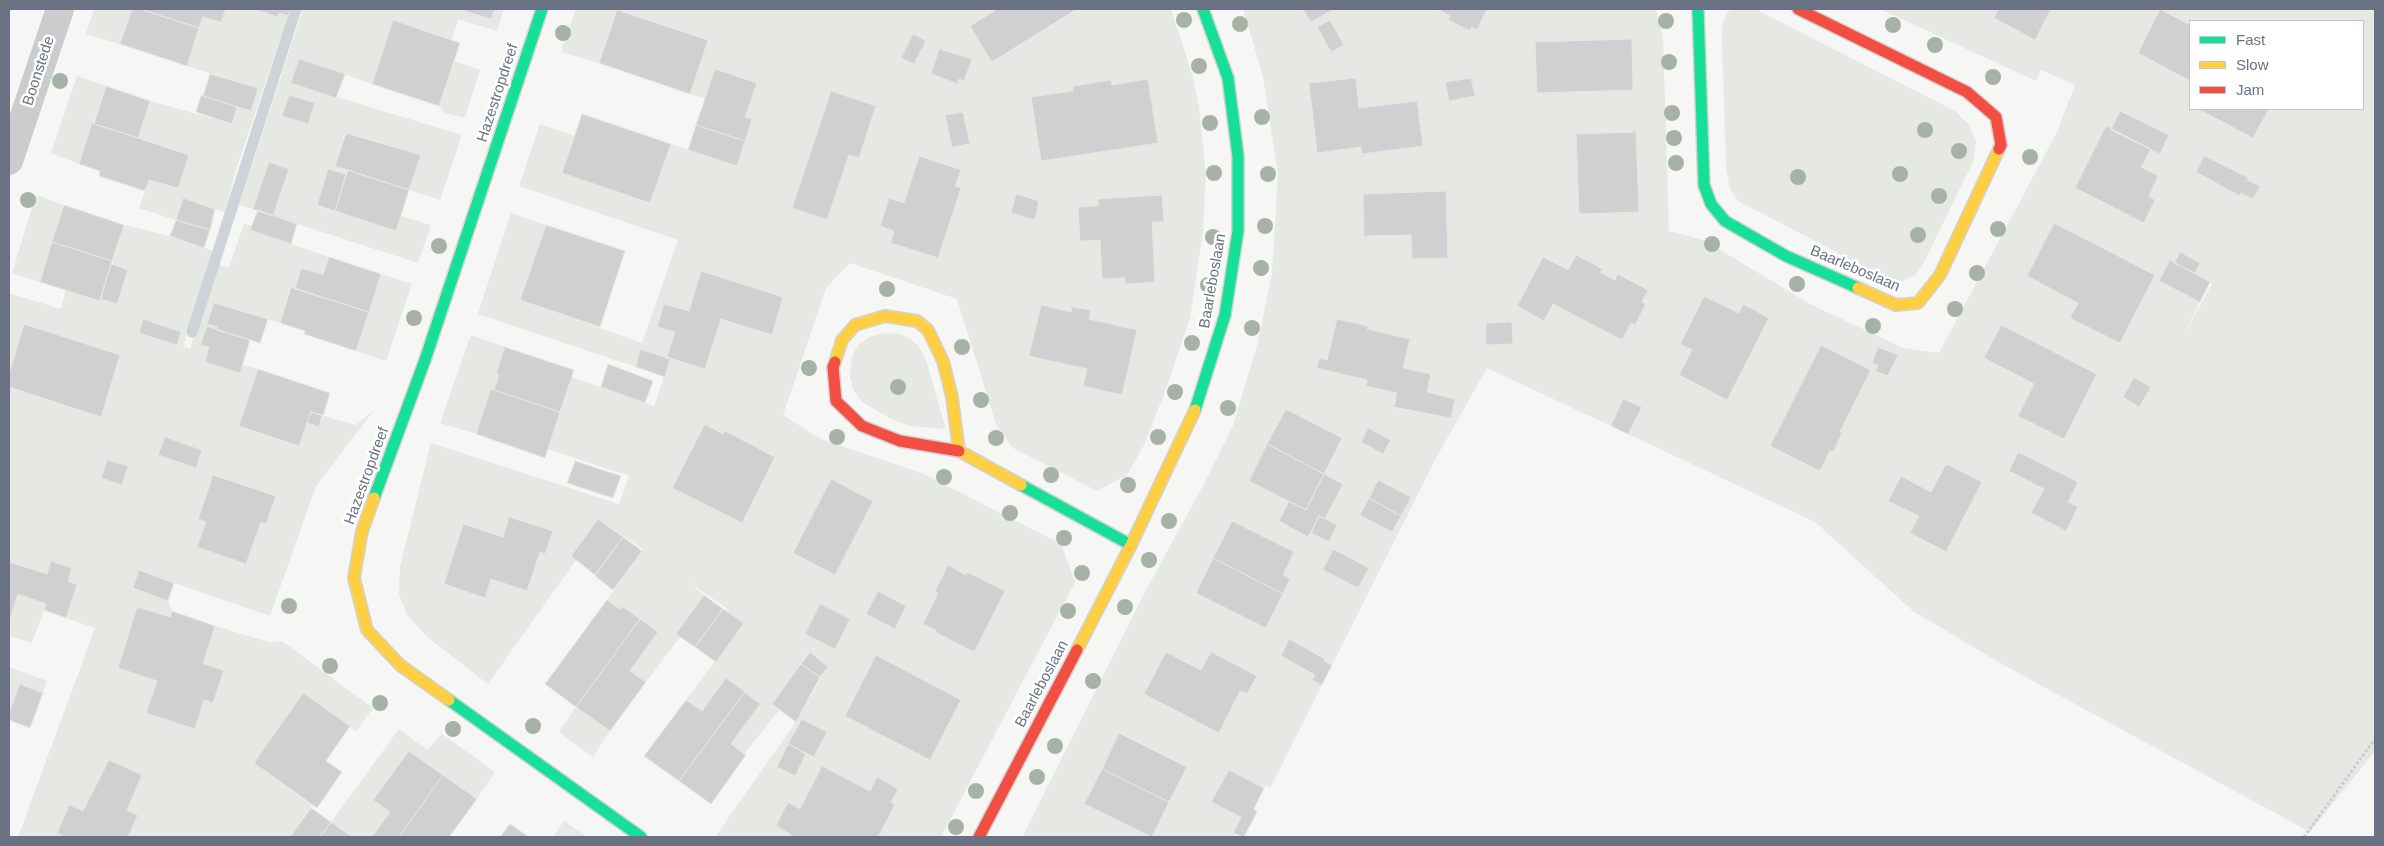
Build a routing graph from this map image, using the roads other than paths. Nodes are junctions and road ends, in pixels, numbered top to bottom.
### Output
1 (60, 9) edge
2 (542, 9) edge
3 (1203, 9) edge
4 (1698, 9) edge
5 (1798, 9) edge
6 (9, 161) edge
7 (959, 450) junction
8 (1131, 545) junction
9 (640, 837) edge
10 (979, 837) edge

1 - 6 street, Boonstede
2 - 9 street, Hazestropdreef
3 - 8 street, Baarleboslaan
4 - 5 street, Baarleboslaan
7 - 7 street
7 - 8 street
8 - 10 street, Baarleboslaan

